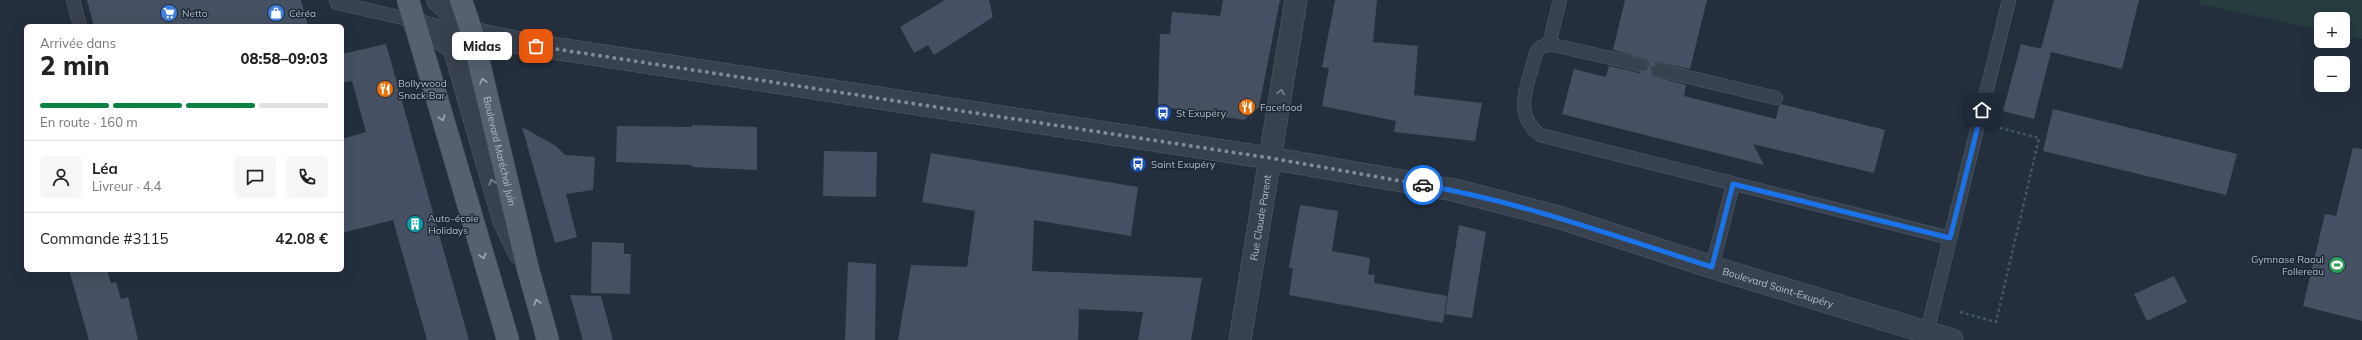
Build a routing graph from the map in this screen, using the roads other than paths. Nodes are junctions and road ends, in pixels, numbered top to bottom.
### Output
1 (73, 0) edge
2 (336, 0) edge
3 (438, 0) edge
4 (461, 0) edge
5 (1296, 0) edge
6 (1560, 0) edge
7 (2009, 0) edge
8 (411, 10) edge
9 (79, 24) edge
10 (472, 33) junction
11 (1549, 44) junction
12 (454, 48) junction
13 (1641, 65) dead end
14 (1658, 70) dead end
15 (428, 71) junction
16 (1776, 98) dead end
17 (1270, 158) junction
18 (1733, 184) junction
19 (1950, 238) junction
20 (1712, 267) junction
21 (528, 269) junction
22 (1927, 332) junction
23 (508, 340) edge
24 (548, 340) edge
25 (1240, 340) edge
26 (1951, 340) edge

1 - 9 lane
2 - 8 lane
3 - 10 street
4 - 10 main road, Boulevard Maréchal Juin
17 -> 5 street, Rue Claude Parent
6 - 11 lane
7 - 19 lane
8 - 10 lane
8 - 12 street
8 - 15 main road
10 - 12 street
10 - 17 street, Boulevard Saint-Exupéry
21 -> 10 main road, Boulevard Maréchal Juin
11 - 13 lane
11 - 18 lane
12 - 15 street
21 -> 12 street, Boulevard Maréchal Juin
14 - 16 lane
15 -> 23 main road
17 - 20 street, Boulevard Saint-Exupéry
17 - 25 street, Rue Claude Parent
18 - 19 lane
18 - 20 lane
19 - 22 lane
20 - 22 street, Boulevard Saint-Exupéry
24 -> 21 main road, Boulevard Maréchal Juin
22 - 26 street, Boulevard Saint-Exupéry

